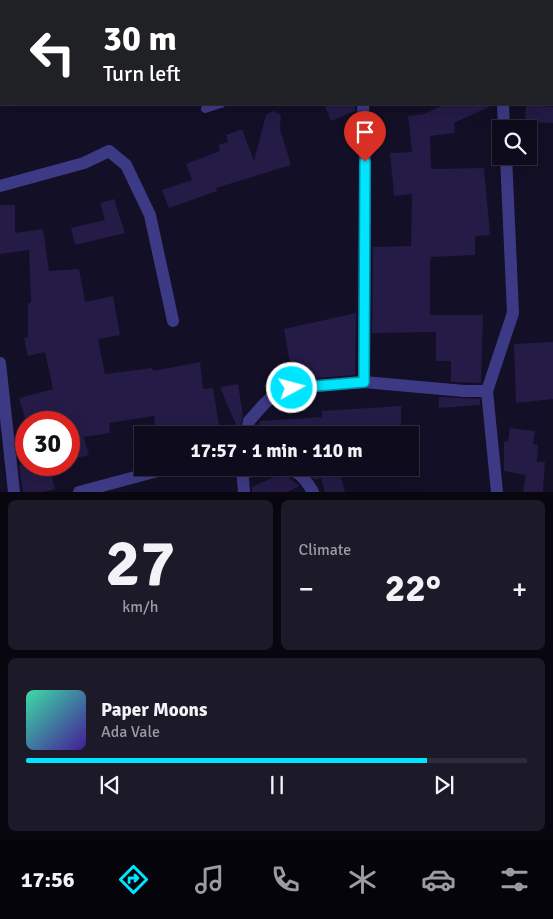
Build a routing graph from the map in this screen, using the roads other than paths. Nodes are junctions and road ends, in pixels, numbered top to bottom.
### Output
1 (218, 105) edge
2 (363, 105) edge
3 (503, 105) edge
4 (205, 109) dead end
5 (504, 120) edge
6 (506, 165) edge
7 (0, 186) edge
8 (173, 321) dead end
9 (0, 363) edge
10 (364, 382) junction
11 (487, 391) junction
12 (248, 426) edge
13 (139, 476) edge
14 (243, 476) edge
15 (302, 476) edge
16 (14, 492) edge
17 (79, 492) edge
18 (244, 492) edge
19 (313, 492) edge
20 (497, 492) edge

1 - 4 lane
2 - 10 street
3 - 5 street
6 - 11 street
7 - 8 street
9 - 16 street
10 - 11 street
10 - 12 street
11 - 20 street
13 - 17 street
14 - 18 street
15 - 19 street

